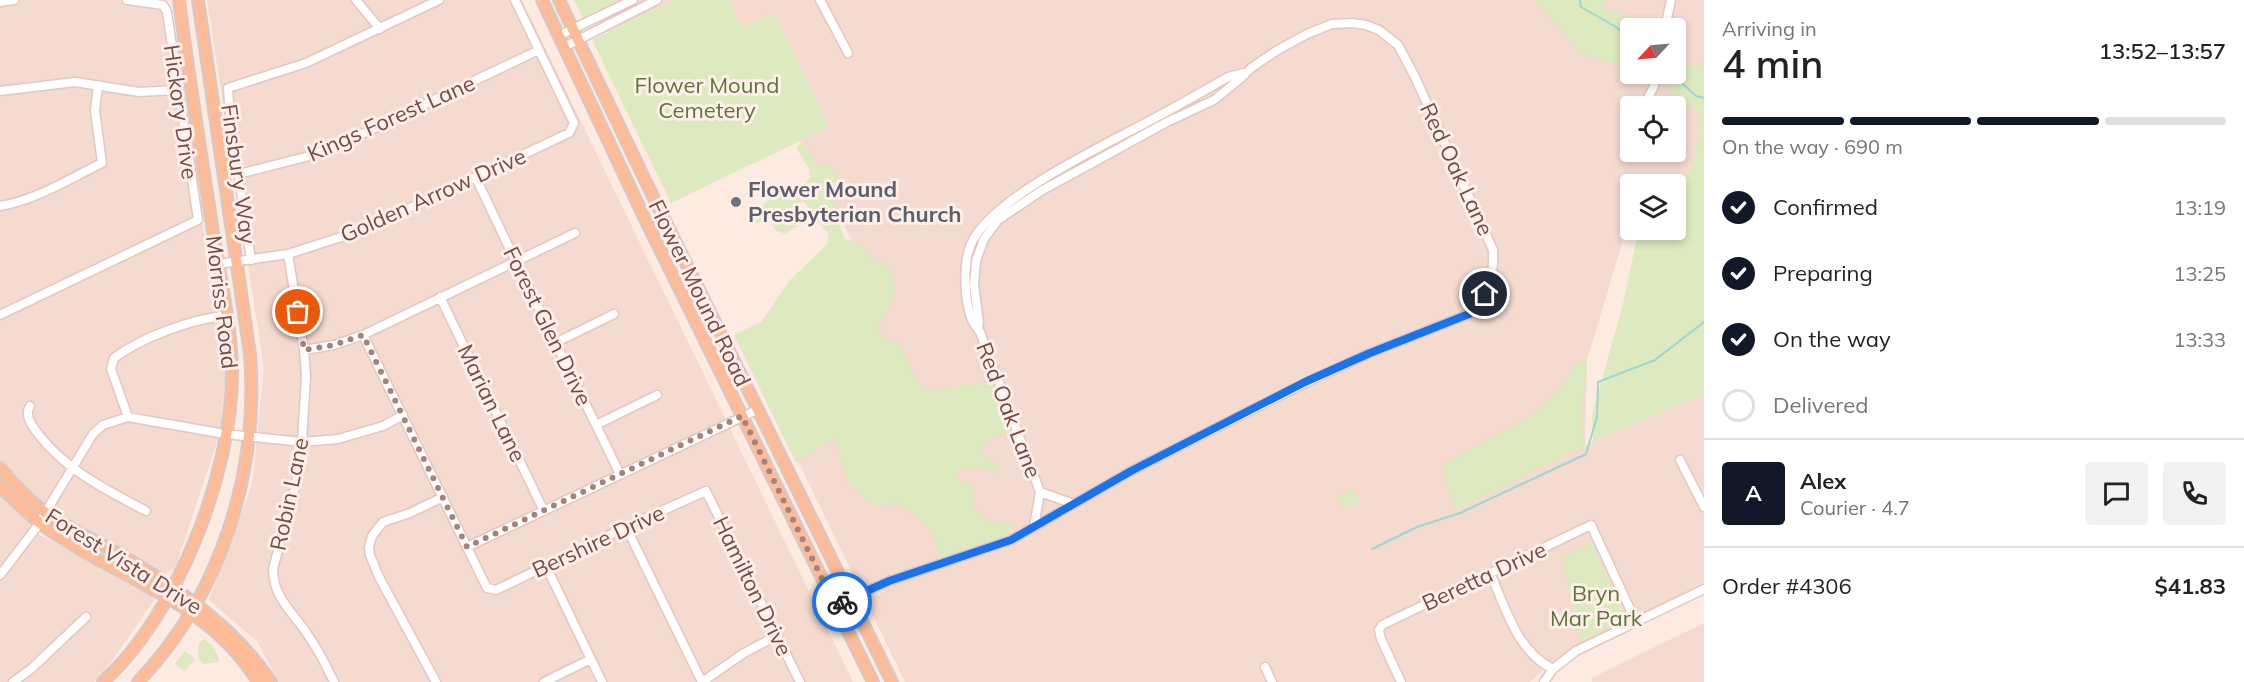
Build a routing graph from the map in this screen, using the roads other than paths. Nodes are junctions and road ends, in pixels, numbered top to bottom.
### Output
1 (14, 0) edge
2 (127, 0) edge
3 (179, 0) edge
4 (198, 0) edge
5 (356, 0) edge
6 (439, 0) edge
7 (515, 0) edge
8 (542, 0) edge
9 (559, 0) edge
10 (633, 0) edge
11 (657, 0) edge
12 (820, 0) edge
13 (1671, 0) edge
14 (0, 2) edge
15 (1667, 18) edge
16 (380, 29) junction
17 (573, 29) junction
18 (558, 36) junction
19 (578, 40) junction
20 (564, 46) junction
21 (539, 50) junction
22 (848, 53) dead end
23 (98, 85) junction
24 (177, 90) junction
25 (0, 91) edge
26 (239, 174) junction
27 (476, 178) junction
28 (0, 206) edge
29 (660, 209) junction
30 (644, 217) junction
31 (575, 233) dead end
32 (288, 254) junction
33 (251, 260) junction
34 (514, 260) junction
35 (236, 262) junction
36 (218, 264) junction
37 (440, 297) junction
38 (614, 314) dead end
39 (0, 315) edge
40 (226, 315) junction
41 (363, 335) junction
42 (555, 343) junction
43 (304, 350) junction
44 (657, 395) dead end
45 (30, 406) dead end
46 (757, 410) junction
47 (403, 415) junction
48 (742, 416) junction
49 (128, 417) junction
50 (596, 425) junction
51 (225, 434) junction
52 (249, 436) junction
53 (302, 442) junction
54 (1680, 460) dead end
55 (0, 468) edge
56 (72, 468) junction
57 (620, 474) junction
58 (0, 486) edge
59 (706, 491) joint
60 (1040, 492) junction
61 (443, 497) junction
62 (1074, 504) junction
63 (1704, 507) edge
64 (543, 509) junction
65 (146, 511) dead end
66 (42, 517) junction
67 (626, 527) junction
68 (1034, 527) junction
69 (467, 547) junction
70 (546, 566) junction
71 (1490, 573) junction
72 (0, 575) edge
73 (1704, 589) edge
74 (171, 592) junction
75 (850, 598) junction
76 (835, 605) junction
77 (194, 608) junction
78 (86, 617) dead end
79 (1636, 622) junction
80 (778, 635) junction
81 (591, 659) junction
82 (1265, 667) dead end
83 (1553, 669) junction
84 (13, 682) edge
85 (104, 682) edge
86 (138, 682) edge
87 (258, 682) edge
88 (271, 682) edge
89 (334, 682) edge
90 (436, 682) edge
91 (544, 682) edge
92 (602, 682) edge
93 (702, 682) edge
94 (800, 682) edge
95 (873, 682) edge
96 (892, 682) edge
97 (1272, 682) edge
98 (1401, 682) edge
99 (1544, 682) edge

1 - 14 street
2 - 24 street, Hickory Drive
3 - 36 main road, Morriss Road
4 - 35 main road, Morriss Road
5 - 16 street
6 - 16 street
7 - 21 street
8 - 18 main road, Flower Mound Road
9 - 17 main road, Flower Mound Road
10 - 17 street
11 - 19 street
12 - 22 street
13 - 15 street
16 - 26 street, Finsbury Way
17 - 18 street
17 - 19 main road, Flower Mound Road
18 - 20 main road, Flower Mound Road
19 - 20 street
19 - 29 main road, Flower Mound Road
20 - 30 main road, Flower Mound Road
21 - 26 street, Kings Forest Lane
21 - 27 street, Golden Arrow Drive
23 - 24 street
23 - 25 street
23 - 28 street
24 - 39 street, Hickory Drive
26 - 33 street, Finsbury Way
27 - 32 street, Golden Arrow Drive
27 - 34 street, Forest Glen Drive
29 - 30 main road
29 - 46 main road, Flower Mound Road
30 - 48 main road, Flower Mound Road
31 - 34 street
32 - 33 street, Golden Arrow Drive
32 - 43 street, Robin Lane
33 - 35 street, Golden Arrow Drive
34 - 37 street
34 - 42 street, Forest Glen Drive
35 - 36 street, Golden Arrow Drive
35 - 52 main road, Morriss Road
36 - 40 main road, Morriss Road
37 - 41 street
37 - 64 street, Marian Lane
38 - 42 street
40 - 49 street
40 - 51 main road, Morriss Road
41 - 43 street
41 - 47 street
42 - 50 street, Forest Glen Drive
43 - 53 street, Robin Lane
44 - 50 street
45 - 56 street
46 - 48 street
46 - 75 main road, Flower Mound Road
47 - 53 street
47 - 61 street
48 - 57 street
48 - 76 main road, Flower Mound Road
49 - 51 street
49 - 56 street
50 - 57 street, Forest Glen Drive
51 - 52 street
51 - 74 main road, Morriss Road
52 - 53 street
52 - 77 main road, Morriss Road
53 - 89 street, Robin Lane
54 - 63 street
55 - 66 main road, Forest Vista Drive
56 - 65 street
56 - 66 street
57 - 64 street
58 - 66 main road, Forest Vista Drive
59 - 67 street, Bershire Drive
59 - 80 street, Hamilton Drive
60 - 62 street, Red Oak Lane
60 - 62 street, Red Oak Lane
60 - 68 street, Red Oak Lane
61 - 69 street
61 - 90 street
62 - 68 street, Red Oak Lane
64 - 69 street
66 - 72 street
66 - 74 main road, Forest Vista Drive
67 - 70 street, Bershire Drive
67 - 93 street
68 - 75 street, Red Oak Lane
69 - 70 street, Bershire Drive
70 - 81 street
71 - 79 street, Beretta Drive
71 - 83 street
71 - 98 street, Beretta Drive
73 - 79 street
74 - 77 main road, Forest Vista Drive
74 - 85 main road, Morriss Road
75 - 76 street, Red Oak Lane
75 - 96 main road, Flower Mound Road
76 - 95 main road, Flower Mound Road
77 - 86 main road, Morriss Road
77 - 87 main road, Forest Vista Drive
77 - 88 main road, Forest Vista Drive
78 - 84 street
79 - 83 street
80 - 93 street
80 - 94 street, Hamilton Drive
81 - 91 street
81 - 92 street
82 - 97 street
83 - 99 street

